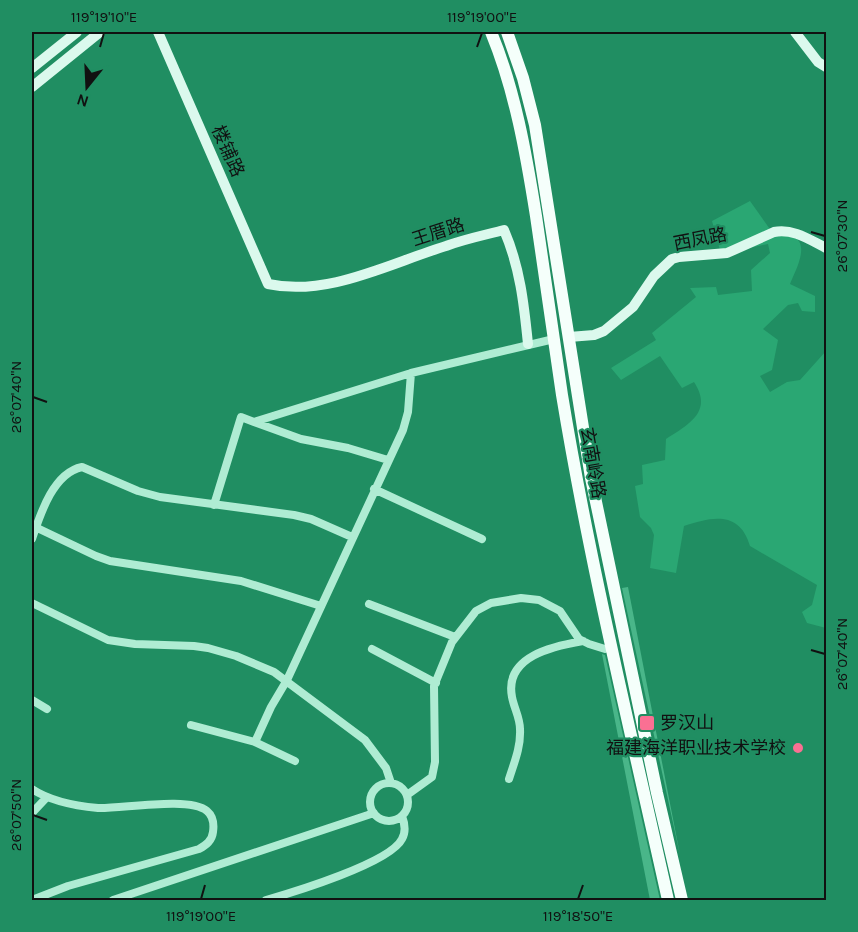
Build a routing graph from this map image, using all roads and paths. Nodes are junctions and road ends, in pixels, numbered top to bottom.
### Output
1 (76, 32) edge
2 (100, 32) edge
3 (158, 32) edge
4 (491, 32) edge
5 (507, 32) edge
6 (795, 32) edge
7 (826, 67) edge
8 (32, 68) edge
9 (32, 87) edge
10 (826, 248) edge
11 (268, 284) joint
12 (569, 337) junction
13 (554, 339) junction
14 (528, 344) junction
15 (411, 373) junction
16 (254, 422) junction
17 (388, 460) junction
18 (374, 489) junction
19 (214, 505) junction
20 (34, 527) edge
21 (352, 537) junction
22 (32, 539) edge
23 (482, 539) dead end
24 (32, 603) edge
25 (369, 604) dead end
26 (321, 606) junction
27 (455, 637) junction
28 (583, 641) junction
29 (372, 649) dead end
30 (605, 649) dead end
31 (287, 680) junction
32 (436, 683) junction
33 (32, 700) edge
34 (47, 710) dead end
35 (191, 725) dead end
36 (255, 742) junction
37 (295, 761) dead end
38 (509, 779) dead end
39 (391, 783) junction
40 (32, 789) edge
41 (407, 795) junction
42 (47, 797) junction
43 (32, 813) edge
44 (374, 813) junction
45 (402, 816) junction
46 (32, 900) edge
47 (112, 900) edge
48 (266, 900) edge
49 (668, 900) edge
50 (682, 900) edge

1 - 8 street
2 - 9 street
3 - 11 street, 楼铺路
4 - 13 main road, 玄南岭路
5 - 12 main road, 玄南岭路
6 - 7 street
10 - 12 street, 西凤路
11 - 14 street, 王厝路
12 - 50 main road, 玄南岭路
13 - 14 street
13 - 49 main road, 玄南岭路
14 - 15 street
15 - 16 street
15 - 17 street
16 - 17 street
16 - 19 street
17 - 18 street
18 - 21 street
18 - 23 street
19 - 20 street
19 - 21 street
20 - 22 street
20 - 26 street
21 - 26 street
24 - 31 street
25 - 27 street
26 - 31 street
27 - 28 street
27 - 32 street
28 - 30 street
28 - 38 street
29 - 32 street
31 - 36 street
31 - 39 street
32 - 41 street
33 - 34 street
35 - 36 street
36 - 37 street
39 - 41 street
39 - 44 street
40 - 42 street
41 - 45 street
42 - 43 street
42 - 46 street
44 - 45 street
44 - 47 street
45 - 48 street

